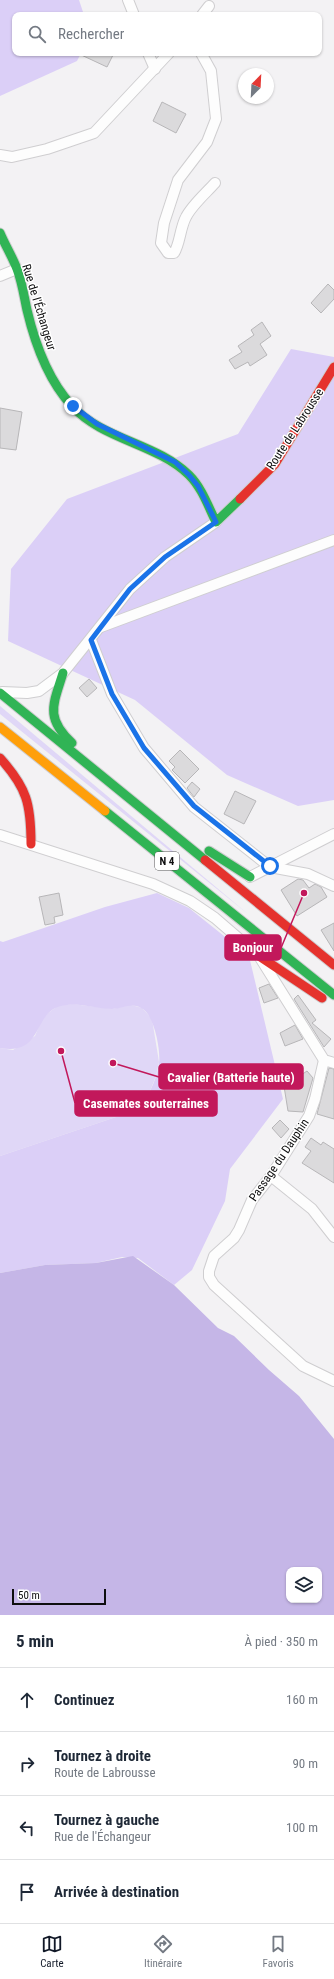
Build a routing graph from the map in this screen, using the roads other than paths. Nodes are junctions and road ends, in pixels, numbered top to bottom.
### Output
1 (128, 0) edge
2 (209, 6) dead end
3 (133, 12) edge
4 (204, 12) edge
5 (149, 56) edge
6 (166, 56) edge
7 (203, 56) edge
8 (155, 69) junction
9 (0, 155) edge
10 (215, 183) dead end
11 (0, 233) edge
12 (16, 269) junction
13 (0, 276) edge
14 (334, 367) edge
15 (216, 522) junction
16 (334, 540) edge
17 (101, 627) junction
18 (91, 640) junction
19 (64, 673) junction
20 (0, 693) edge
21 (0, 727) edge
22 (0, 758) edge
23 (97, 773) junction
24 (132, 802) junction
25 (334, 834) edge
26 (0, 835) edge
27 (31, 844) junction
28 (270, 866) junction
29 (250, 877) joint
30 (334, 886) edge
31 (259, 956) junction
32 (334, 965) edge
33 (334, 995) edge
34 (334, 1001) edge
35 (324, 1060) junction
36 (334, 1063) edge
37 (271, 1176) junction
38 (334, 1237) edge
39 (334, 1381) edge

1 - 3 street
2 - 4 street
5 - 8 street
6 - 8 street
7 - 10 street
8 - 9 street
11 - 12 main road, Rue de l'Échangeur
12 - 13 street
12 - 15 main road, Rue de l'Échangeur
14 - 15 main road, Route de Labrousse
15 - 17 street, Route de Labrousse
16 - 17 street
17 - 18 street, Route de Labrousse
18 - 19 street, Route de Labrousse
18 - 28 street
19 - 20 street, Route de Labrousse
19 - 23 main road
20 - 23 main road, N 4
21 - 33 main road, N 4
22 - 27 main road
23 - 24 main road, N 4
24 - 29 main road
24 - 32 main road, N 4
25 - 28 street
26 - 27 street
27 - 31 street
28 - 29 street
28 - 30 street
31 - 34 main road
31 - 35 street
35 - 36 street
35 - 37 street, Passage du Dauphin
37 - 38 street
37 - 39 street, Passage du Dauphin

